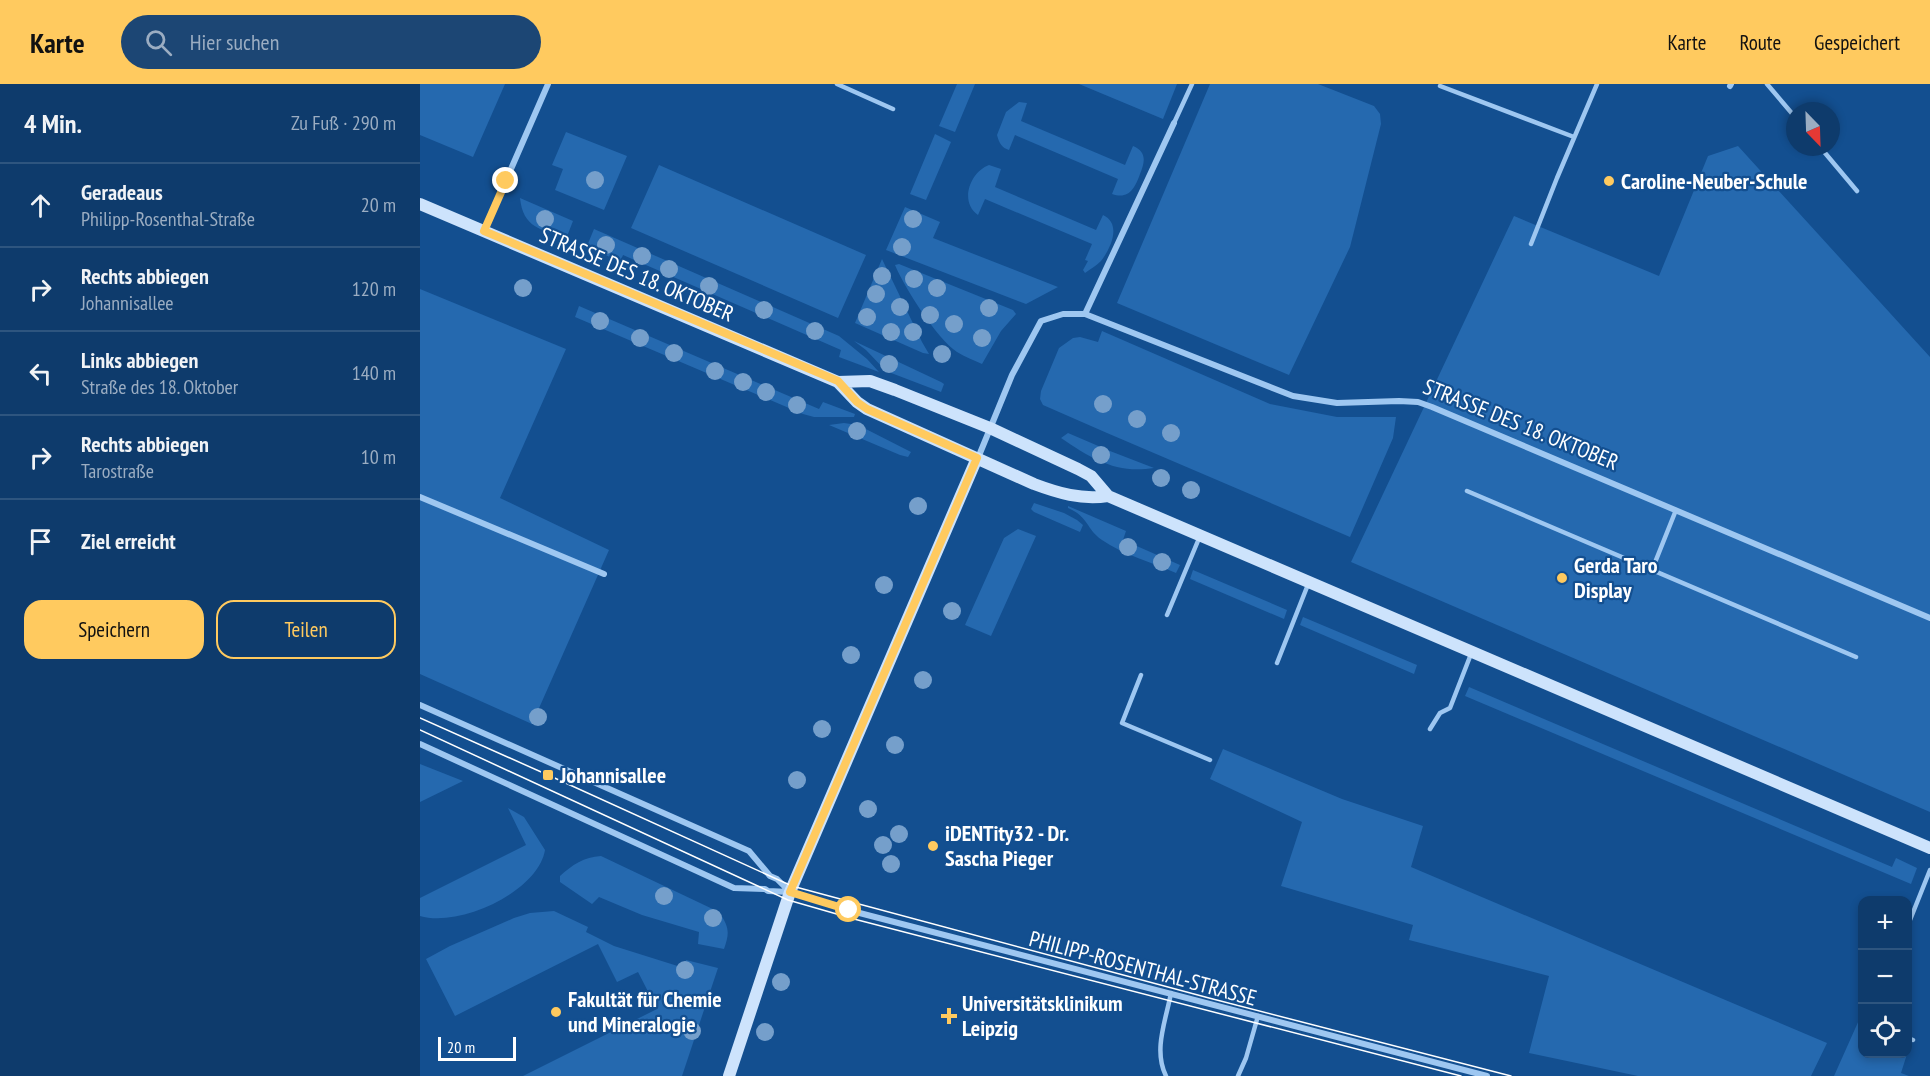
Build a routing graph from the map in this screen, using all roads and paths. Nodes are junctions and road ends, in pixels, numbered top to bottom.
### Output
1 (548, 84) edge
2 (837, 84) edge
3 (1192, 84) edge
4 (1597, 84) edge
5 (1767, 84) edge
6 (1440, 86) dead end
7 (1786, 106) edge
8 (893, 109) dead end
9 (1174, 123) joint
10 (1574, 137) junction
11 (1828, 156) edge
12 (1857, 191) dead end
13 (420, 204) edge
14 (484, 231) junction
15 (1531, 244) dead end
16 (1085, 314) junction
17 (838, 381) junction
18 (990, 428) junction
19 (977, 458) junction
20 (1467, 491) dead end
21 (1108, 496) junction
22 (420, 497) edge
23 (1676, 510) junction
24 (1200, 536) junction
25 (1652, 570) junction
26 (604, 574) dead end
27 (1309, 582) junction
28 (1167, 615) dead end
29 (1930, 618) edge
30 (1472, 652) junction
31 (1856, 657) dead end
32 (1277, 663) dead end
33 (1141, 675) dead end
34 (420, 705) edge
35 (1430, 729) dead end
36 (420, 744) edge
37 (1210, 760) dead end
38 (1930, 848) edge
39 (1930, 870) edge
40 (790, 892) junction
41 (1912, 915) edge
42 (1171, 993) junction
43 (1258, 1016) junction
44 (1469, 1074) edge
45 (729, 1076) edge
46 (1166, 1076) edge
47 (1238, 1076) edge
48 (1486, 1076) edge

1 - 14 street
2 - 8 lane
3 - 9 lane
4 - 10 lane
5 - 7 lane
6 - 10 lane
9 - 16 street
10 - 15 lane
11 - 12 lane
13 - 14 main road, STRASSE DES 18. OKTOBER
14 - 17 main road, STRASSE DES 18. OKTOBER
16 - 18 street, STRASSE DES 18. OKTOBER
16 - 23 street, STRASSE DES 18. OKTOBER
17 - 18 main road, STRASSE DES 18. OKTOBER
17 - 19 main road, STRASSE DES 18. OKTOBER
18 - 19 street, STRASSE DES 18. OKTOBER
18 - 21 main road, STRASSE DES 18. OKTOBER
19 - 21 main road, STRASSE DES 18. OKTOBER
19 - 40 main road
20 - 25 lane
21 - 24 main road, STRASSE DES 18. OKTOBER
22 - 26 street
23 - 25 lane
23 - 29 street, STRASSE DES 18. OKTOBER
24 - 27 main road, STRASSE DES 18. OKTOBER
24 - 28 lane
25 - 31 lane
27 - 30 main road, STRASSE DES 18. OKTOBER
27 - 32 lane
30 - 35 lane
30 - 38 main road, STRASSE DES 18. OKTOBER
33 - 37 lane
34 - 40 street, PHILIPP-ROSENTHAL-STRASSE
36 - 40 street, PHILIPP-ROSENTHAL-STRASSE
39 - 41 lane
40 - 42 street, PHILIPP-ROSENTHAL-STRASSE
40 - 45 main road
42 - 43 street, PHILIPP-ROSENTHAL-STRASSE
42 - 46 lane
43 - 44 street, PHILIPP-ROSENTHAL-STRASSE
43 - 47 lane
44 - 48 street, PHILIPP-ROSENTHAL-STRASSE

